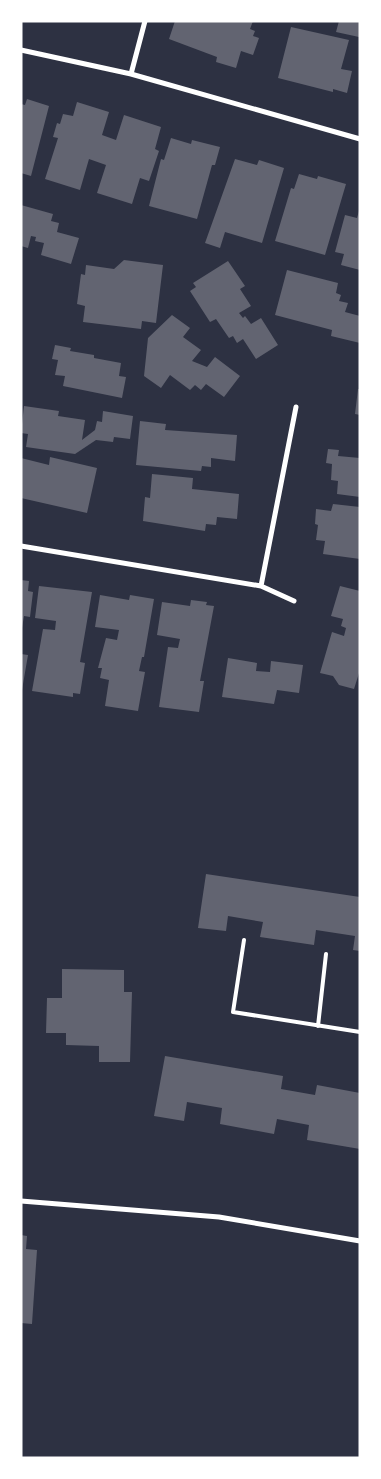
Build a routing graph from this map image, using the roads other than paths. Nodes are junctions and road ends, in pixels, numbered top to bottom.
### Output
1 (145, 21) edge
2 (21, 50) edge
3 (131, 74) junction
4 (360, 139) edge
5 (296, 407) dead end
6 (21, 546) edge
7 (261, 586) junction
8 (294, 601) dead end
9 (244, 940) dead end
10 (326, 954) dead end
11 (318, 1026) junction
12 (360, 1032) edge
13 (21, 1200) edge
14 (360, 1241) edge

1 - 3 street
2 - 3 street
3 - 4 street
5 - 7 street
6 - 7 street
7 - 8 street
9 - 11 lane
10 - 11 lane
11 - 12 lane
13 - 14 street

